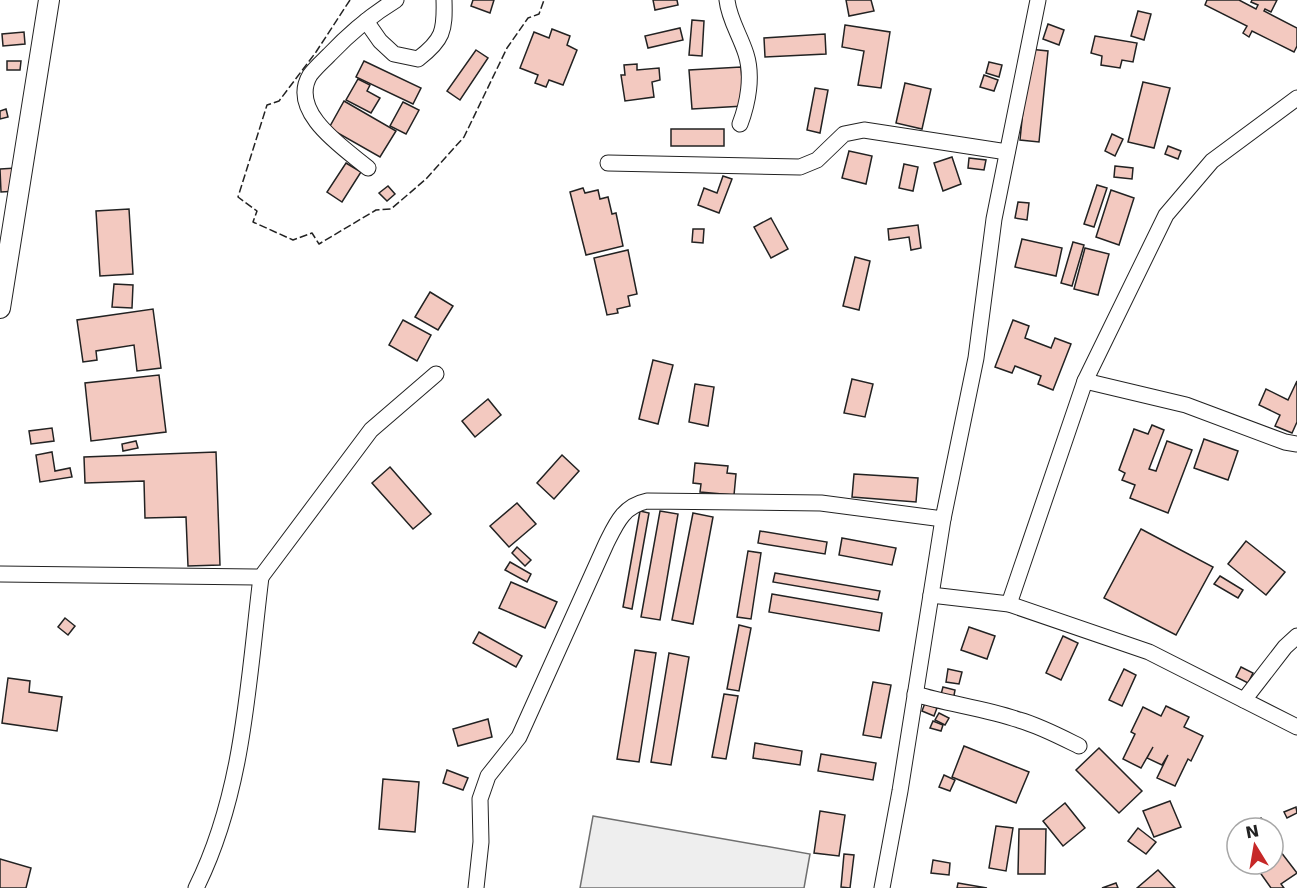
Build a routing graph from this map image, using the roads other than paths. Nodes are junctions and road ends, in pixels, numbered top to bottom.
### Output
1 (49, 0) edge
2 (396, 0) edge
3 (444, 0) edge
4 (727, 0) edge
5 (1038, 0) edge
6 (366, 21) junction
7 (1297, 98) edge
8 (740, 124) dead end
9 (1007, 152) junction
10 (608, 163) dead end
11 (368, 168) dead end
12 (0, 308) edge
13 (436, 374) dead end
14 (1085, 381) junction
15 (1297, 444) edge
16 (943, 519) junction
17 (0, 574) edge
18 (261, 577) junction
19 (931, 595) junction
20 (1009, 604) junction
21 (1297, 636) edge
22 (915, 694) junction
23 (1244, 700) junction
24 (1297, 727) edge
25 (1079, 746) dead end
26 (196, 888) edge
27 (477, 888) edge
28 (882, 888) edge

1 - 12 main road
2 - 6 street
3 - 6 street
4 - 8 street
5 - 9 street
6 - 11 street
7 - 14 street
9 - 10 street
9 - 16 street
13 - 18 street
14 - 15 street
14 - 20 street
16 - 19 street
16 - 27 street
17 - 18 street
18 - 26 street
19 - 20 street
19 - 22 street
20 - 23 street
21 - 23 street
22 - 25 street
22 - 28 street
23 - 24 street

